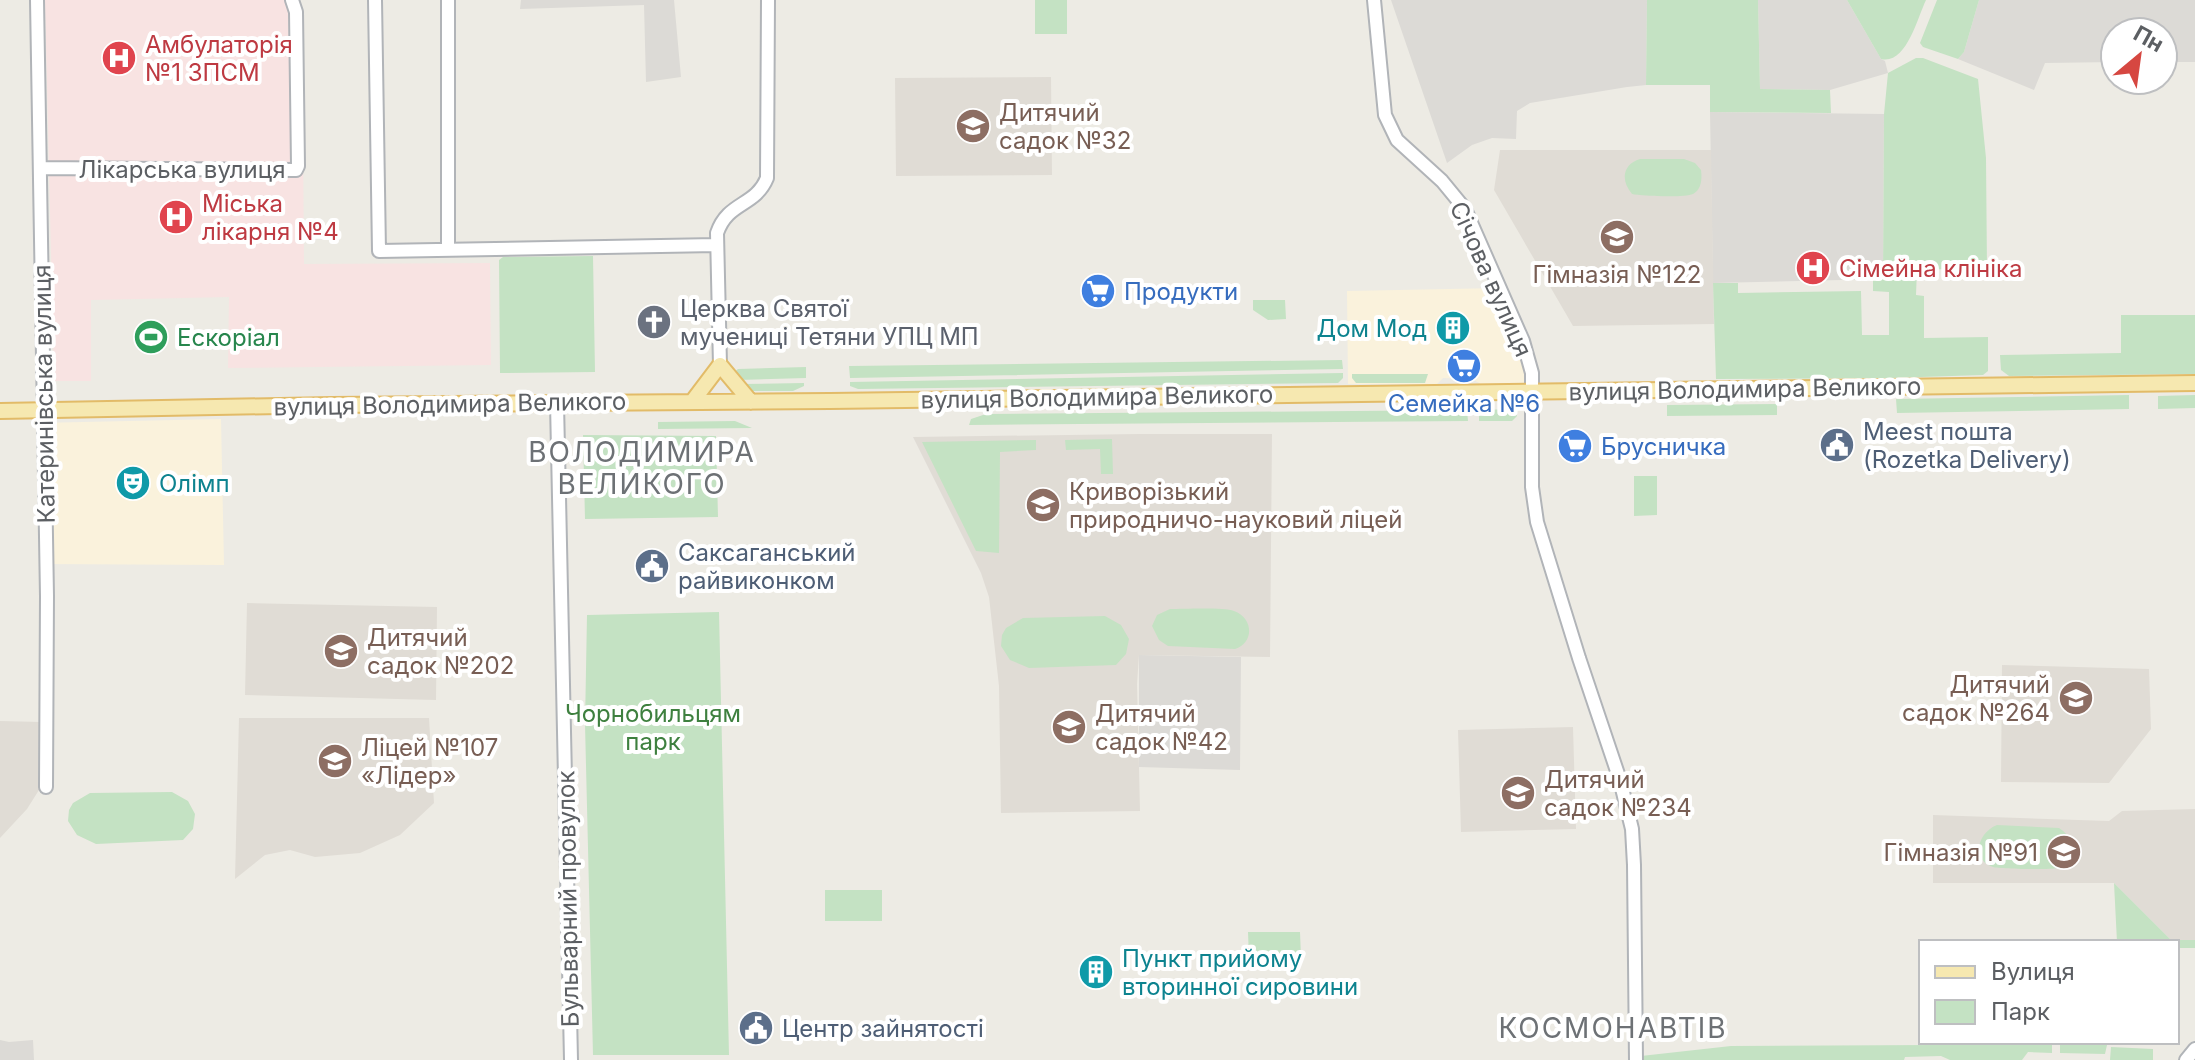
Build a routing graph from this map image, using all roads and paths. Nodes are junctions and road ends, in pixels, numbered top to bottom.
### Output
1 (37, 0) edge
2 (292, 0) edge
3 (375, 0) edge
4 (448, 0) edge
5 (768, 0) edge
6 (1374, 0) edge
7 (40, 168) junction
8 (716, 245) junction
9 (448, 250) junction
10 (720, 365) junction
11 (2195, 383) edge
12 (1532, 392) junction
13 (692, 402) junction
14 (751, 402) junction
15 (557, 403) junction
16 (0, 411) edge
17 (43, 411) junction
18 (46, 787) dead end
19 (2195, 1049) edge
20 (571, 1060) edge
21 (1636, 1060) edge
22 (2186, 1060) edge

1 - 7 street, Катеринівська вулиця
2 - 7 street, Лікарська вулиця
3 - 9 street
4 - 9 street
5 - 8 street
6 - 12 street, Січова вулиця
7 - 17 street, Катеринівська вулиця
8 - 9 street
8 - 10 street
10 - 13 main road
10 - 14 main road
11 - 12 main road, вулиця Володимира Великого
12 - 14 main road, вулиця Володимира Великого
12 - 21 street, Січова вулиця
13 - 14 main road, вулиця Володимира Великого
13 - 15 main road, вулиця Володимира Великого
15 - 17 main road, вулиця Володимира Великого
15 - 20 street, Бульварний провулок
16 - 17 main road, вулиця Володимира Великого
17 - 18 street, Катеринівська вулиця
19 - 22 street

